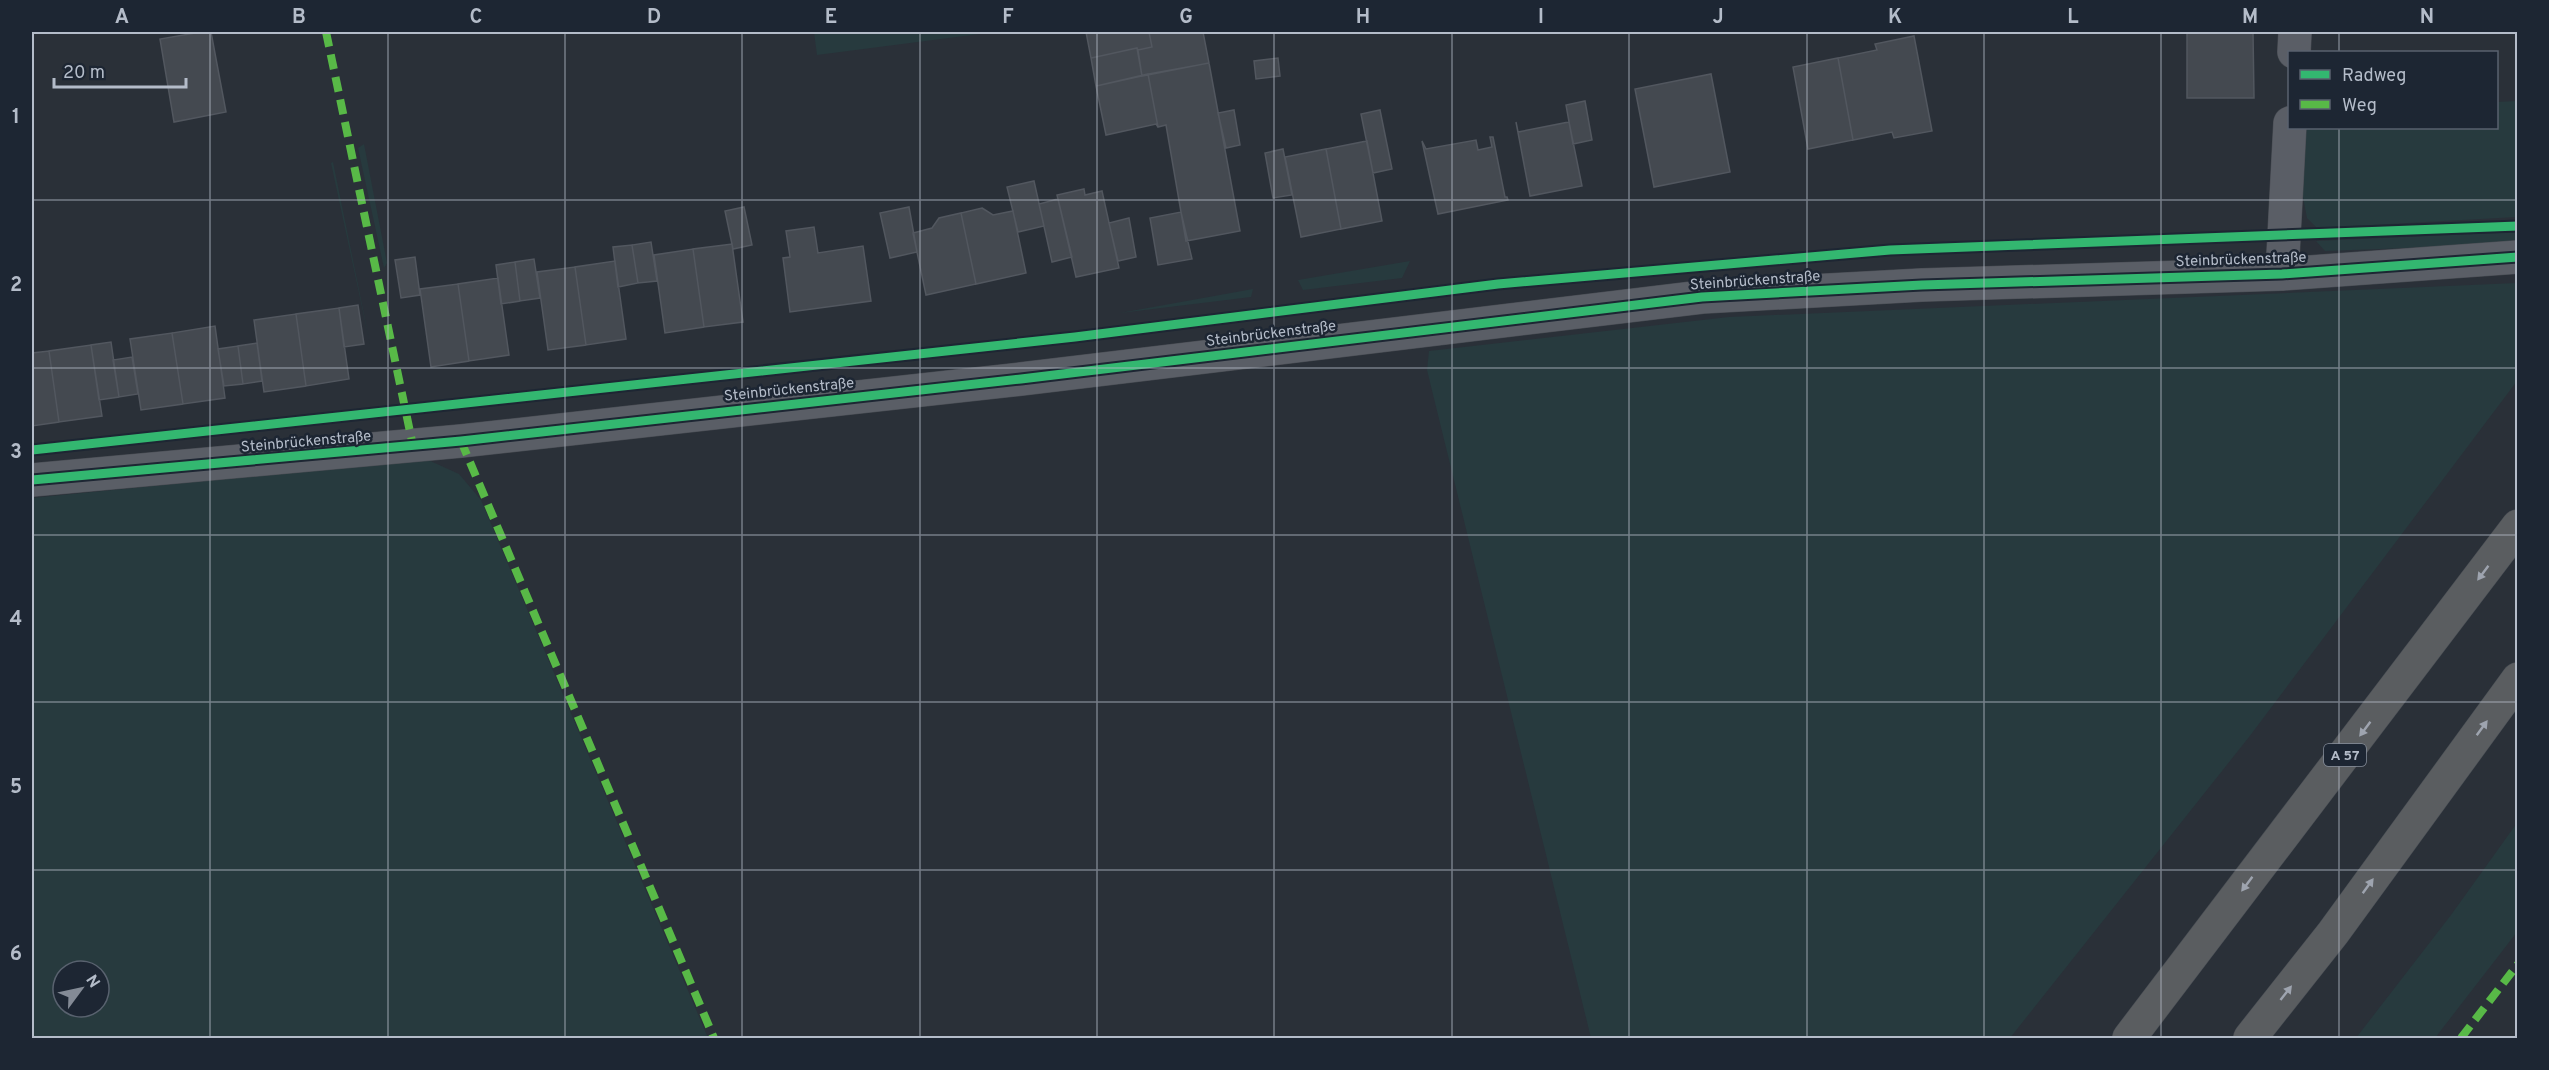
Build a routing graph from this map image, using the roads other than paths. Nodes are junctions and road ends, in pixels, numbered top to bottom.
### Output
1 (2295, 32) edge
2 (2294, 51) edge
3 (2289, 129) edge
4 (2517, 258) edge
5 (2282, 274) junction
6 (32, 480) edge
7 (2517, 526) edge
8 (2517, 679) edge
9 (2171, 984) junction
10 (2110, 1038) edge
11 (2129, 1038) edge
12 (2250, 1038) edge

1 - 2 street
3 - 5 street, Steinbrückenstraße
4 - 5 street, Steinbrückenstraße
5 - 6 street, Steinbrückenstraße
7 -> 9 highway, A 57
12 -> 8 highway
9 - 10 highway
9 - 11 highway, A 57

